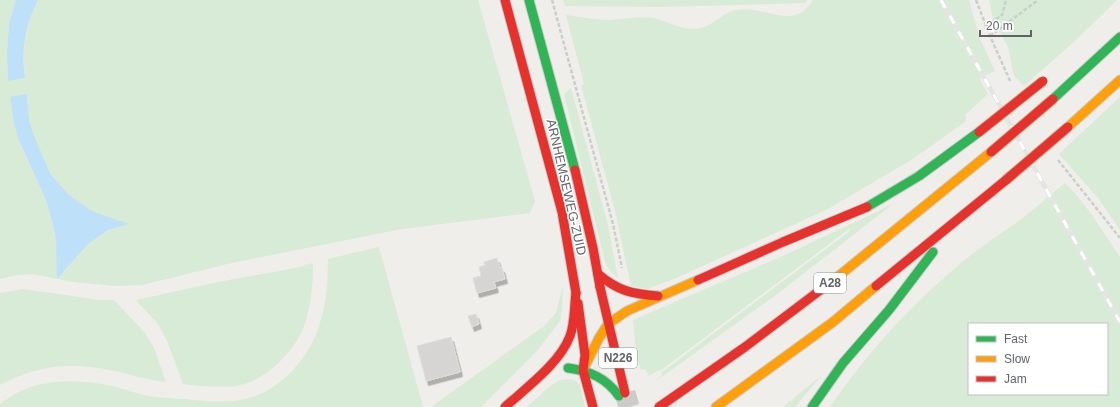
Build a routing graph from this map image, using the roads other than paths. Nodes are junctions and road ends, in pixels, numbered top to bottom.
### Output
1 (504, 0) edge
2 (529, 0) edge
3 (1120, 37) edge
4 (1093, 62) junction
5 (1072, 70) dead end
6 (1046, 79) dead end
7 (1120, 80) edge
8 (953, 225) junction
9 (598, 274) junction
10 (576, 293) junction
11 (660, 296) junction
12 (608, 324) junction
13 (547, 367) junction
14 (583, 370) junction
15 (661, 406) edge
16 (506, 407) edge
17 (593, 407) edge
18 (716, 407) edge
19 (812, 407) edge

1 - 10 main road, ARNHEMSEWEG-ZUID
2 - 9 main road, ARNHEMSEWEG-ZUID
3 - 4 main road, A28
4 - 5 main road, A28
4 - 15 main road, A28, bridge
6 - 11 main road, bridge
7 - 8 main road, A28, bridge
8 - 18 main road, A28
8 - 19 main road, A28
9 - 11 main road
9 - 12 main road, ARNHEMSEWEG-ZUID / N226
10 - 13 main road
10 - 14 main road, ARNHEMSEWEG-ZUID / N226
11 - 12 main road
12 - 14 main road
12 - 14 main road, ARNHEMSEWEG-ZUID / N226
13 - 14 main road
13 - 16 main road
14 - 17 main road, ARNHEMSEWEG-ZUID / N226

